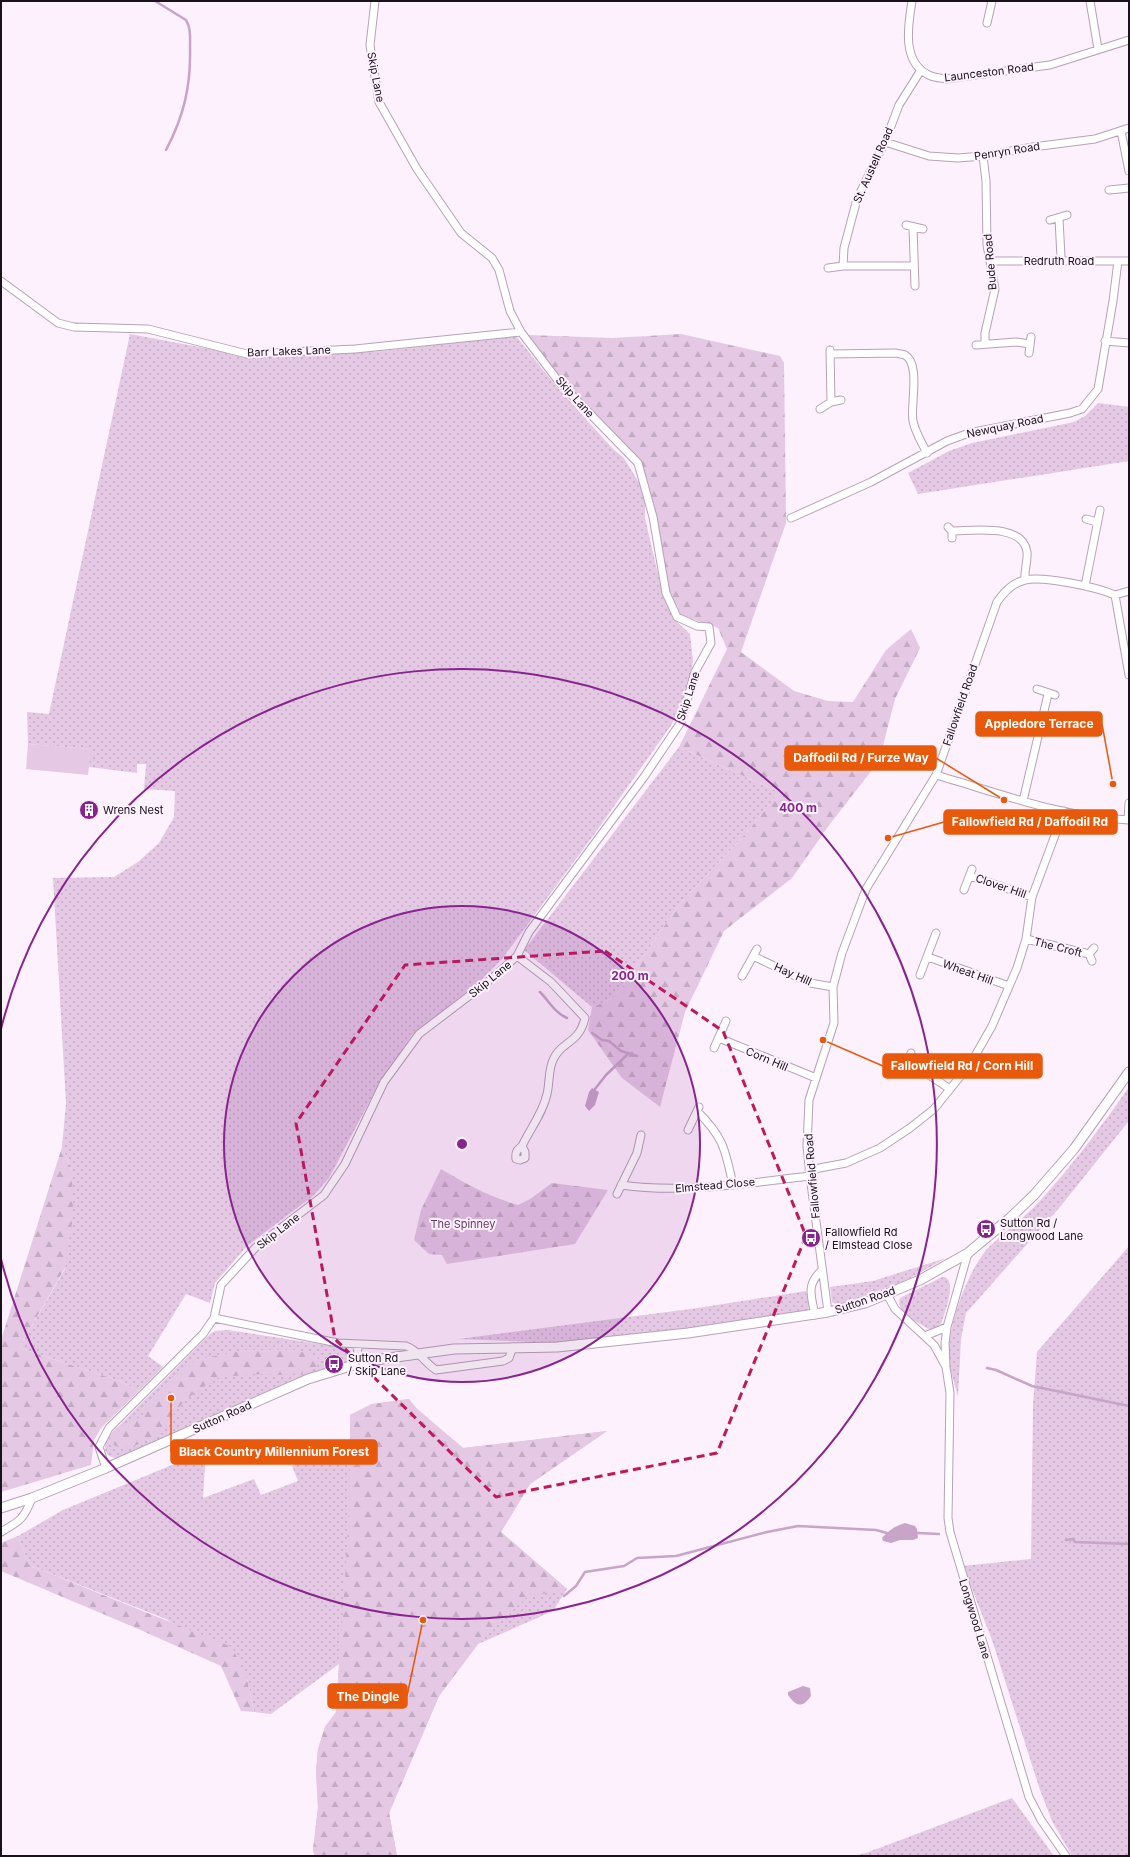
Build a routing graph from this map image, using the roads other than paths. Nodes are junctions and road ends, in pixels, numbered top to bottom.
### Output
1 (375, 1) edge
2 (912, 1) edge
3 (992, 1) edge
4 (1090, 1) edge
5 (989, 15) junction
6 (997, 18) dead end
7 (987, 23) dead end
8 (1129, 40) edge
9 (1098, 49) junction
10 (921, 70) junction
11 (1125, 130) edge
12 (884, 142) junction
13 (983, 156) junction
14 (1129, 170) edge
15 (1129, 188) edge
16 (1109, 190) dead end
17 (1067, 215) dead end
18 (1058, 219) junction
19 (1050, 220) dead end
20 (906, 225) dead end
21 (913, 227) junction
22 (923, 229) dead end
23 (1059, 260) junction
24 (990, 261) junction
25 (1118, 261) junction
26 (1129, 261) edge
27 (843, 266) junction
28 (913, 266) junction
29 (828, 268) dead end
30 (1, 282) edge
31 (915, 286) dead end
32 (521, 332) junction
33 (1106, 341) junction
34 (985, 343) junction
35 (1129, 343) edge
36 (976, 345) dead end
37 (1029, 353) dead end
38 (841, 400) dead end
39 (831, 402) junction
40 (820, 409) dead end
41 (927, 453) junction
42 (1100, 510) dead end
43 (791, 518) dead end
44 (1086, 519) dead end
45 (1096, 522) junction
46 (951, 532) dead end
47 (1025, 580) junction
48 (1084, 586) junction
49 (1129, 591) edge
50 (1115, 595) junction
51 (1129, 675) edge
52 (1037, 690) dead end
53 (936, 775) junction
54 (1023, 801) junction
55 (1129, 803) edge
56 (1064, 811) junction
57 (1128, 820) edge
58 (964, 890) dead end
59 (1032, 897) junction
60 (936, 932) dead end
61 (1026, 939) junction
62 (1094, 948) dead end
63 (757, 949) dead end
64 (517, 956) junction
65 (753, 956) junction
66 (928, 957) junction
67 (920, 975) dead end
68 (742, 976) dead end
69 (1009, 986) junction
70 (833, 987) junction
71 (726, 1021) dead end
72 (719, 1038) junction
73 (714, 1048) dead end
74 (911, 1053) dead end
75 (908, 1061) junction
76 (902, 1068) dead end
77 (1129, 1072) edge
78 (816, 1078) junction
79 (950, 1089) junction
80 (688, 1130) dead end
81 (641, 1135) dead end
82 (522, 1146) dead end
83 (809, 1173) junction
84 (621, 1185) junction
85 (733, 1185) junction
86 (617, 1194) dead end
87 (968, 1253) junction
88 (822, 1270) junction
89 (887, 1294) junction
90 (828, 1312) junction
91 (815, 1315) junction
92 (214, 1318) junction
93 (947, 1327) junction
94 (925, 1336) junction
95 (358, 1345) junction
96 (513, 1347) junction
97 (416, 1353) junction
98 (356, 1364) junction
99 (946, 1367) junction
100 (106, 1468) junction
101 (32, 1498) junction
102 (1, 1508) edge
103 (1, 1532) edge
104 (1066, 1856) edge

1 - 32 street, Skip Lane
2 - 10 street
3 - 5 street
4 - 9 street
5 - 6 street
5 - 7 street
8 - 9 street, Launceston Road
9 - 10 street, Launceston Road
10 - 12 street, St. Austell Road
11 - 13 street, Penryn Road
11 - 14 street
12 - 13 street, Penryn Road
12 - 27 street, St. Austell Road
13 - 24 street, Bude Road
15 - 16 street
17 - 18 street
18 - 19 street
18 - 23 street
20 - 21 street
21 - 22 street
21 - 28 street
23 - 24 street, Redruth Road
23 - 25 street, Redruth Road
24 - 34 street, Bude Road
25 - 26 street, Redruth Road
25 - 33 street, Newquay Road
27 - 28 street
27 - 29 street
28 - 31 street
30 - 32 street, Barr Lakes Lane
32 - 64 street, Skip Lane
33 - 35 street
33 - 41 street, Newquay Road
34 - 36 street
34 - 37 street
38 - 39 street
39 - 40 street
39 - 41 street
41 - 43 street, Newquay Road
42 - 45 street
44 - 45 street
45 - 48 street
46 - 47 street
47 - 48 street, Fallowfield Road
47 - 53 street, Fallowfield Road
48 - 50 street, Fallowfield Road
49 - 50 street
50 - 51 street
52 - 54 street
53 - 54 street
53 - 70 street, Fallowfield Road
54 - 56 street
55 - 57 street
56 - 57 street
56 - 59 street, Elmstead Close
58 - 59 street, Clover Hill
59 - 61 street, Elmstead Close
60 - 66 street
61 - 62 street, The Croft
61 - 69 street, Elmstead Close
63 - 65 street
64 - 82 street
64 - 92 street, Skip Lane
65 - 68 street
65 - 70 street, Hay Hill
66 - 67 street
66 - 69 street, Wheat Hill
69 - 79 street, Elmstead Close
70 - 78 street, Fallowfield Road
71 - 72 street
72 - 73 street
72 - 78 street, Corn Hill
74 - 75 street
75 - 76 street
75 - 79 street
77 - 87 main road, Sutton Road
78 - 83 street, Fallowfield Road
79 - 83 street, Elmstead Close
80 - 85 street
81 - 84 street
83 - 85 street, Elmstead Close
83 - 88 street, Fallowfield Road
84 - 85 street, Elmstead Close
84 - 86 street
87 - 89 main road, Sutton Road
87 - 93 street, Longwood Lane
88 - 90 street, Fallowfield Road
88 - 91 street
89 - 90 main road, Sutton Road
89 - 94 street, Longwood Lane
90 - 91 main road, Sutton Road
91 - 96 main road, Sutton Road
92 - 95 street
92 - 100 street, Skip Lane
93 - 94 street
93 - 99 street, Longwood Lane
94 - 99 street, Longwood Lane
95 - 97 street
95 - 98 street
96 - 97 main road, Sutton Road
96 - 97 street
97 - 98 main road, Sutton Road
98 - 100 main road, Sutton Road
99 - 104 street, Longwood Lane
100 - 101 main road, Sutton Road
101 - 102 main road, Sutton Road
101 - 103 street

